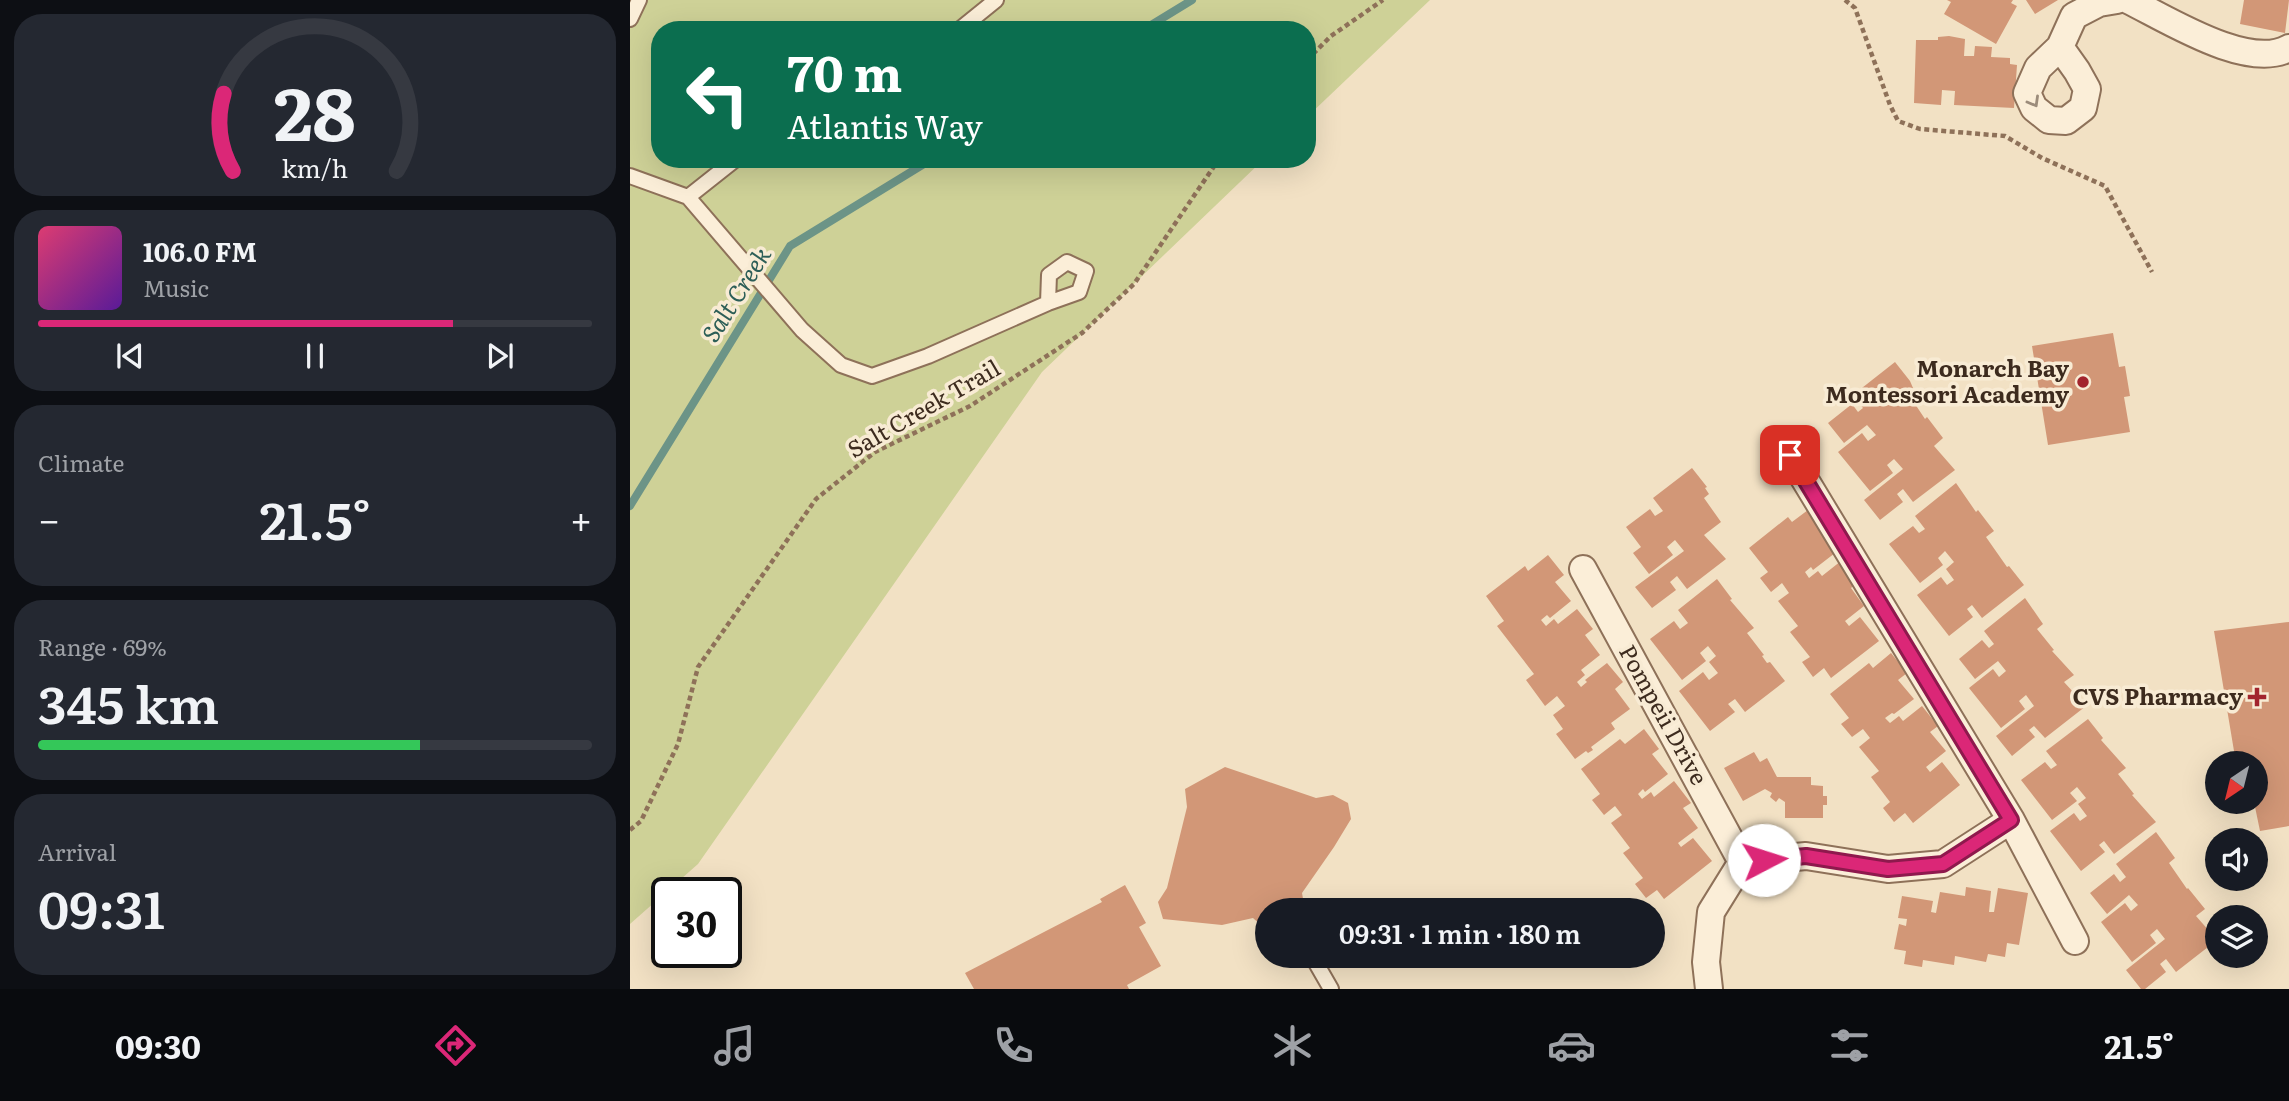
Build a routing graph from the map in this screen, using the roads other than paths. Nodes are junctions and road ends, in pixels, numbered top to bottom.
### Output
1 (639, 0) edge
2 (996, 0) edge
3 (2117, 0) edge
4 (2128, 0) edge
5 (630, 19) edge
6 (970, 21) edge
7 (2060, 47) dead end
8 (2289, 48) edge
9 (725, 168) edge
10 (630, 176) edge
11 (688, 197) junction
12 (1048, 303) dead end
13 (1790, 455) dead end
14 (1583, 569) dead end
15 (2011, 820) junction
16 (1742, 862) junction
17 (2075, 941) dead end
18 (1319, 968) edge
19 (1331, 989) edge
20 (1709, 989) edge

1 - 5 lane
2 - 6 lane
3 - 7 street
4 - 8 street
9 - 11 lane
10 - 11 lane
11 - 12 lane
13 - 15 street
14 - 16 street, Pompeii Drive
15 - 16 street
15 - 17 street
16 - 20 street
18 - 19 lane

